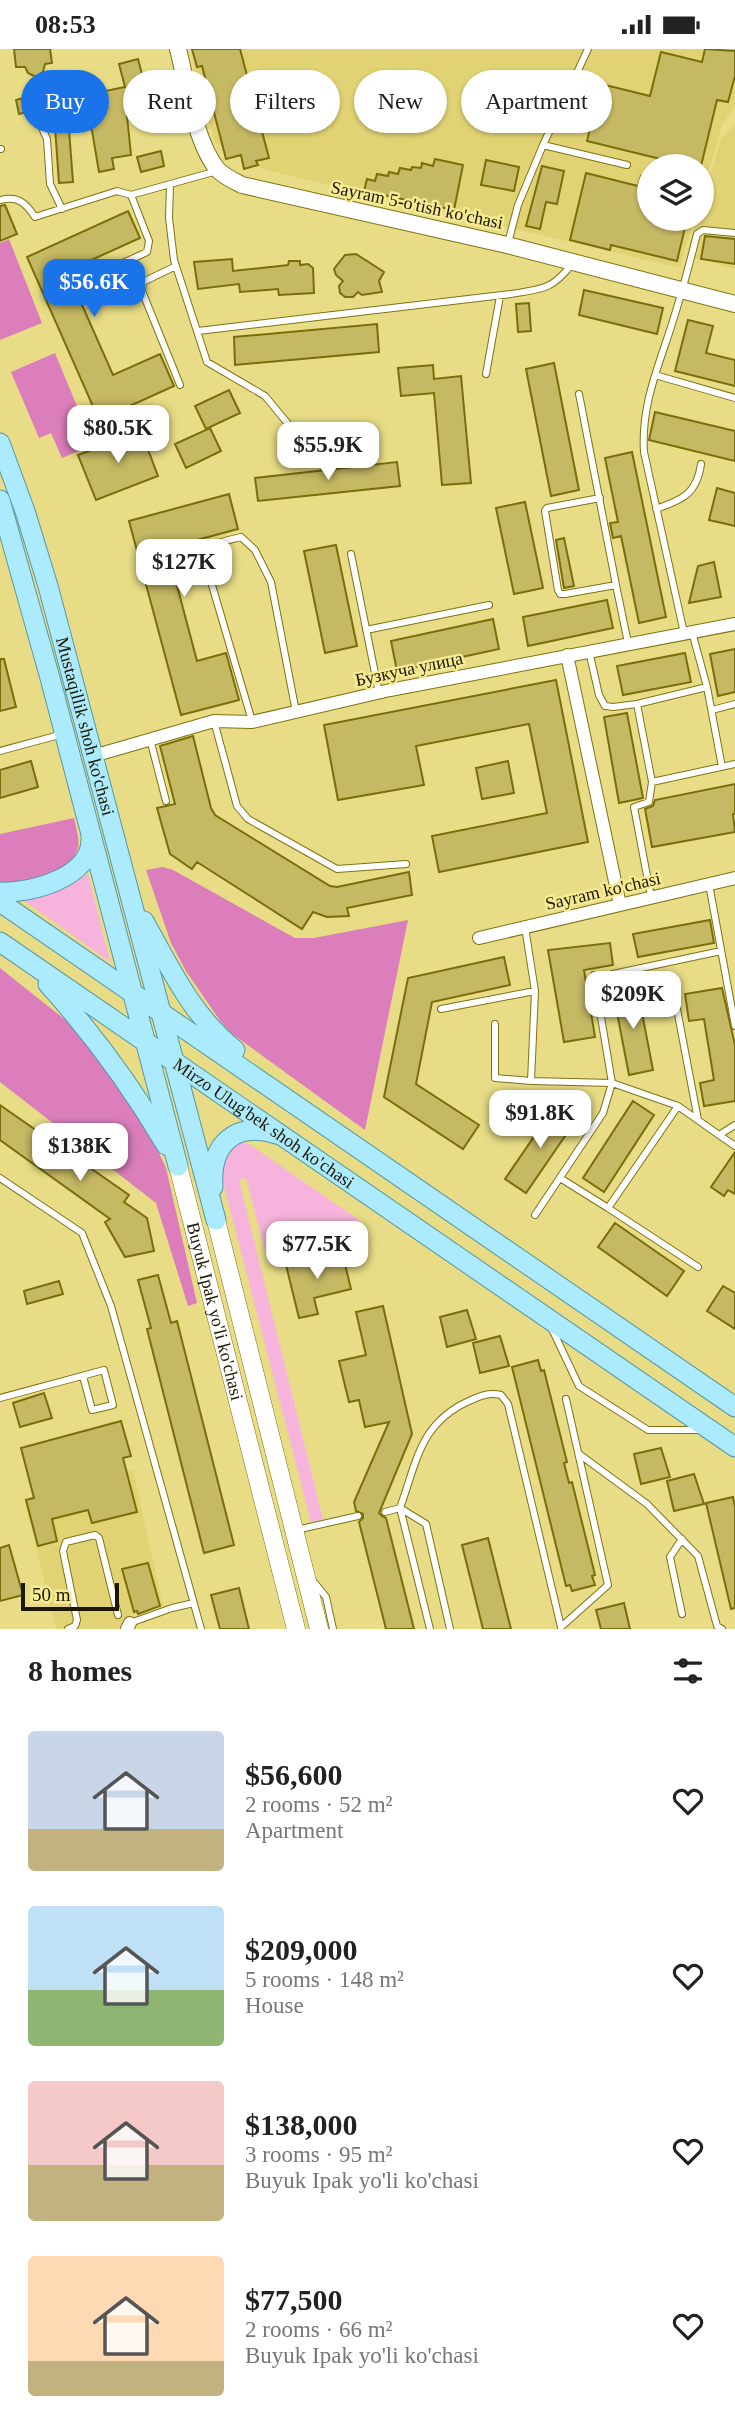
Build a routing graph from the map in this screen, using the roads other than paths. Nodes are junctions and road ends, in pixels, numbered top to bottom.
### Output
1 (178, 49) edge
2 (588, 49) edge
3 (44, 133) edge
4 (542, 145) junction
5 (627, 165) dead end
6 (219, 171) junction
7 (170, 185) junction
8 (131, 195) junction
9 (0, 200) edge
10 (62, 209) junction
11 (735, 233) edge
12 (507, 245) junction
13 (574, 262) junction
14 (176, 266) junction
15 (92, 277) dead end
16 (683, 289) junction
17 (500, 296) junction
18 (735, 304) edge
19 (198, 331) junction
20 (486, 374) dead end
21 (655, 375) junction
22 (180, 385) dead end
23 (579, 394) dead end
24 (735, 398) edge
25 (298, 436) dead end
26 (0, 443) edge
27 (701, 464) dead end
28 (600, 498) junction
29 (0, 500) edge
30 (656, 509) junction
31 (351, 554) dead end
32 (616, 585) junction
33 (489, 605) dead end
34 (735, 624) edge
35 (366, 630) junction
36 (688, 633) junction
37 (628, 643) junction
38 (589, 651) junction
39 (567, 655) junction
40 (707, 687) junction
41 (379, 693) junction
42 (637, 704) junction
43 (735, 705) edge
44 (712, 710) junction
45 (296, 712) junction
46 (214, 721) junction
47 (252, 722) junction
48 (64, 733) junction
49 (150, 739) junction
50 (0, 751) edge
51 (93, 756) junction
52 (735, 764) edge
53 (722, 767) junction
54 (652, 782) junction
55 (166, 801) dead end
56 (91, 835) junction
57 (406, 864) dead end
58 (735, 878) edge
59 (709, 884) junction
60 (0, 892) edge
61 (129, 893) junction
62 (651, 897) junction
63 (0, 902) edge
64 (620, 905) junction
65 (525, 927) junction
66 (479, 938) dead end
67 (0, 942) edge
68 (721, 951) junction
69 (26, 960) junction
70 (613, 974) dead end
71 (594, 975) dead end
72 (535, 991) junction
73 (133, 993) junction
74 (441, 1009) dead end
75 (677, 1009) dead end
76 (161, 1013) junction
77 (495, 1024) dead end
78 (735, 1026) edge
79 (146, 1042) junction
80 (174, 1061) junction
81 (531, 1081) junction
82 (612, 1083) junction
83 (678, 1106) junction
84 (698, 1120) junction
85 (735, 1125) edge
86 (719, 1135) junction
87 (285, 1138) junction
88 (735, 1146) edge
89 (178, 1166) junction
90 (0, 1178) edge
91 (560, 1178) junction
92 (431, 1198) junction
93 (608, 1208) junction
94 (535, 1215) dead end
95 (216, 1220) junction
96 (698, 1267) dead end
97 (546, 1317) junction
98 (83, 1375) junction
99 (0, 1398) edge
100 (566, 1399) dead end
101 (735, 1407) edge
102 (710, 1430) junction
103 (735, 1447) edge
104 (579, 1454) junction
105 (259, 1483) junction
106 (282, 1483) junction
107 (400, 1508) junction
108 (385, 1512) dead end
109 (358, 1516) dead end
110 (294, 1530) junction
111 (682, 1539) junction
112 (304, 1571) junction
113 (194, 1603) junction
114 (682, 1614) dead end
115 (118, 1615) dead end
116 (129, 1626) edge
117 (560, 1628) edge
118 (70, 1629) edge
119 (201, 1629) edge
120 (296, 1629) edge
121 (319, 1629) edge
122 (333, 1629) edge
123 (430, 1629) edge
124 (450, 1629) edge
125 (722, 1629) edge

1 - 6 street
2 - 4 lane
3 - 10 lane
4 - 5 lane
4 - 12 lane
6 - 7 lane
6 - 12 street, Sayram 5-o'tish ko'chasi
7 - 8 lane
7 - 14 lane
8 - 10 lane
8 - 15 lane
9 - 10 lane
11 - 16 lane
12 - 13 street, Sayram 5-o'tish ko'chasi
13 - 16 street, Sayram 5-o'tish ko'chasi
13 - 17 lane
14 - 19 lane
14 - 22 lane
16 - 18 street, Sayram 5-o'tish ko'chasi
16 - 21 lane
17 - 19 lane
17 - 20 lane
19 - 25 lane
21 - 24 lane
21 - 30 lane
23 - 28 lane
26 - 51 main road, Mustaqillik shoh ko'chasi
27 - 30 lane
28 - 32 lane
28 - 32 lane
29 - 48 main road, Mustaqillik shoh ko'chasi
30 - 36 lane
31 - 35 lane
32 - 37 lane
33 - 35 lane
34 - 36 street, Бузкуча улица
35 - 41 lane
36 - 37 street, Бузкуча улица
36 - 40 lane
37 - 38 street, Бузкуча улица
38 - 39 street, Бузкуча улица
38 - 42 lane
39 - 41 street, Бузкуча улица
39 - 64 street
40 - 42 lane
40 - 44 lane
41 - 45 street, Бузкуча улица
42 - 54 lane
43 - 44 lane
44 - 53 lane
45 - 47 street, Бузкуча улица
45 - 47 lane
46 - 47 street, Бузкуча улица
46 - 49 street, Бузкуча улица
46 - 57 lane
48 - 50 lane
48 - 56 main road, Mustaqillik shoh ko'chasi
49 - 51 street, Бузкуча улица
49 - 55 lane
51 - 61 main road, Mustaqillik shoh ko'chasi
52 - 53 lane
53 - 54 lane
54 - 62 lane
56 - 60 main road
56 - 73 main road, Mustaqillik shoh ko'chasi
58 - 59 street, Sayram ko'chasi
59 - 62 street, Sayram ko'chasi
59 - 68 lane
61 - 76 main road, Mustaqillik shoh ko'chasi
61 - 92 main road
62 - 64 street, Sayram ko'chasi
63 - 73 main road, Mirzo Ulug'bek shoh ko'chasi
64 - 65 street, Sayram ko'chasi
65 - 66 street, Sayram ko'chasi
65 - 72 lane
67 - 69 main road, Mirzo Ulug'bek shoh ko'chasi
68 - 70 lane
68 - 78 lane
69 - 79 main road, Mirzo Ulug'bek shoh ko'chasi
69 - 89 main road
71 - 82 lane
72 - 74 lane
72 - 81 lane
73 - 76 main road, Mirzo Ulug'bek shoh ko'chasi
73 - 79 main road, Buyuk Ipak yo'li ko'chasi
75 - 84 lane
76 - 80 main road
76 - 92 main road, Mirzo Ulug'bek shoh ko'chasi
77 - 81 lane
79 - 80 main road, Mirzo Ulug'bek shoh ko'chasi
79 - 89 main road, Buyuk Ipak yo'li ko'chasi
80 - 87 main road, Mirzo Ulug'bek shoh ko'chasi
80 - 95 main road, Buyuk Ipak yo'li ko'chasi
81 - 82 lane
82 - 83 lane
82 - 91 lane
83 - 84 lane
83 - 93 lane
84 - 86 lane
85 - 86 lane
86 - 88 lane
87 - 95 main road
87 - 97 main road, Mirzo Ulug'bek shoh ko'chasi
89 - 105 main road, Buyuk Ipak yo'li ko'chasi
90 - 113 lane
91 - 93 lane
91 - 94 lane
92 - 101 main road, Mirzo Ulug'bek shoh ko'chasi
93 - 96 lane
95 - 106 main road, Buyuk Ipak yo'li ko'chasi
97 - 102 main road, Mirzo Ulug'bek shoh ko'chasi
97 - 102 lane
98 - 98 lane
98 - 99 lane
100 - 104 lane
102 - 103 main road, Mirzo Ulug'bek shoh ko'chasi
104 - 111 lane
104 - 117 lane
105 - 106 main road
105 - 120 main road, Buyuk Ipak yo'li ko'chasi
106 - 110 main road, Buyuk Ipak yo'li ko'chasi
107 - 108 lane
107 - 117 lane
107 - 123 lane
107 - 124 lane
109 - 110 lane
110 - 112 main road, Buyuk Ipak yo'li ko'chasi
111 - 114 lane
111 - 125 lane
112 - 121 main road
112 - 122 lane
113 - 116 lane
113 - 119 lane
115 - 118 lane

